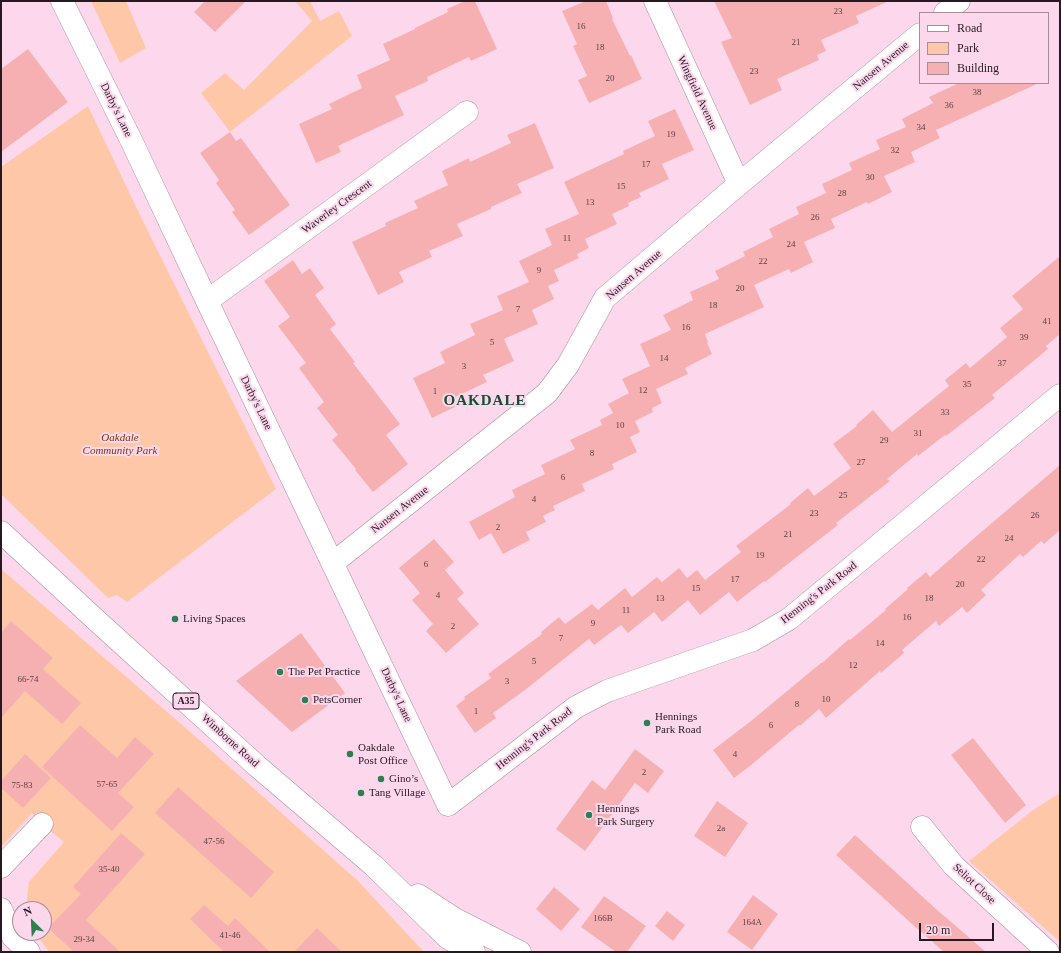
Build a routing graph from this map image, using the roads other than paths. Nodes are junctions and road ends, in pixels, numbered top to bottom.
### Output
1 (62, 1) edge
2 (655, 1) edge
3 (959, 1) edge
4 (946, 12) edge
5 (919, 35) edge
6 (467, 112) dead end
7 (739, 184) junction
8 (207, 302) junction
9 (1060, 395) edge
10 (1, 532) edge
11 (333, 563) junction
12 (448, 805) joint
13 (42, 824) dead end
14 (922, 827) dead end
15 (374, 866) junction
16 (1, 867) edge
17 (1, 909) edge
18 (477, 942) edge
19 (29, 952) edge
20 (520, 952) edge
21 (1048, 952) edge

1 - 8 main road, Darby's Lane
2 - 7 main road, Wingfield Avenue
3 - 4 main road
5 - 7 main road, Nansen Avenue
6 - 8 main road, Waverley Crescent
7 - 11 main road, Nansen Avenue
8 - 11 main road, Darby's Lane
9 - 12 main road, Henning's Park Road
10 - 15 main road, Wimborne Road / A35
11 - 12 main road, Darby's Lane
13 - 16 main road
14 - 21 main road, Seliot Close
15 - 18 main road, Wimborne Road / A35
15 - 18 main road, Wimborne Road / A35
17 - 19 main road
18 - 20 main road, A35

